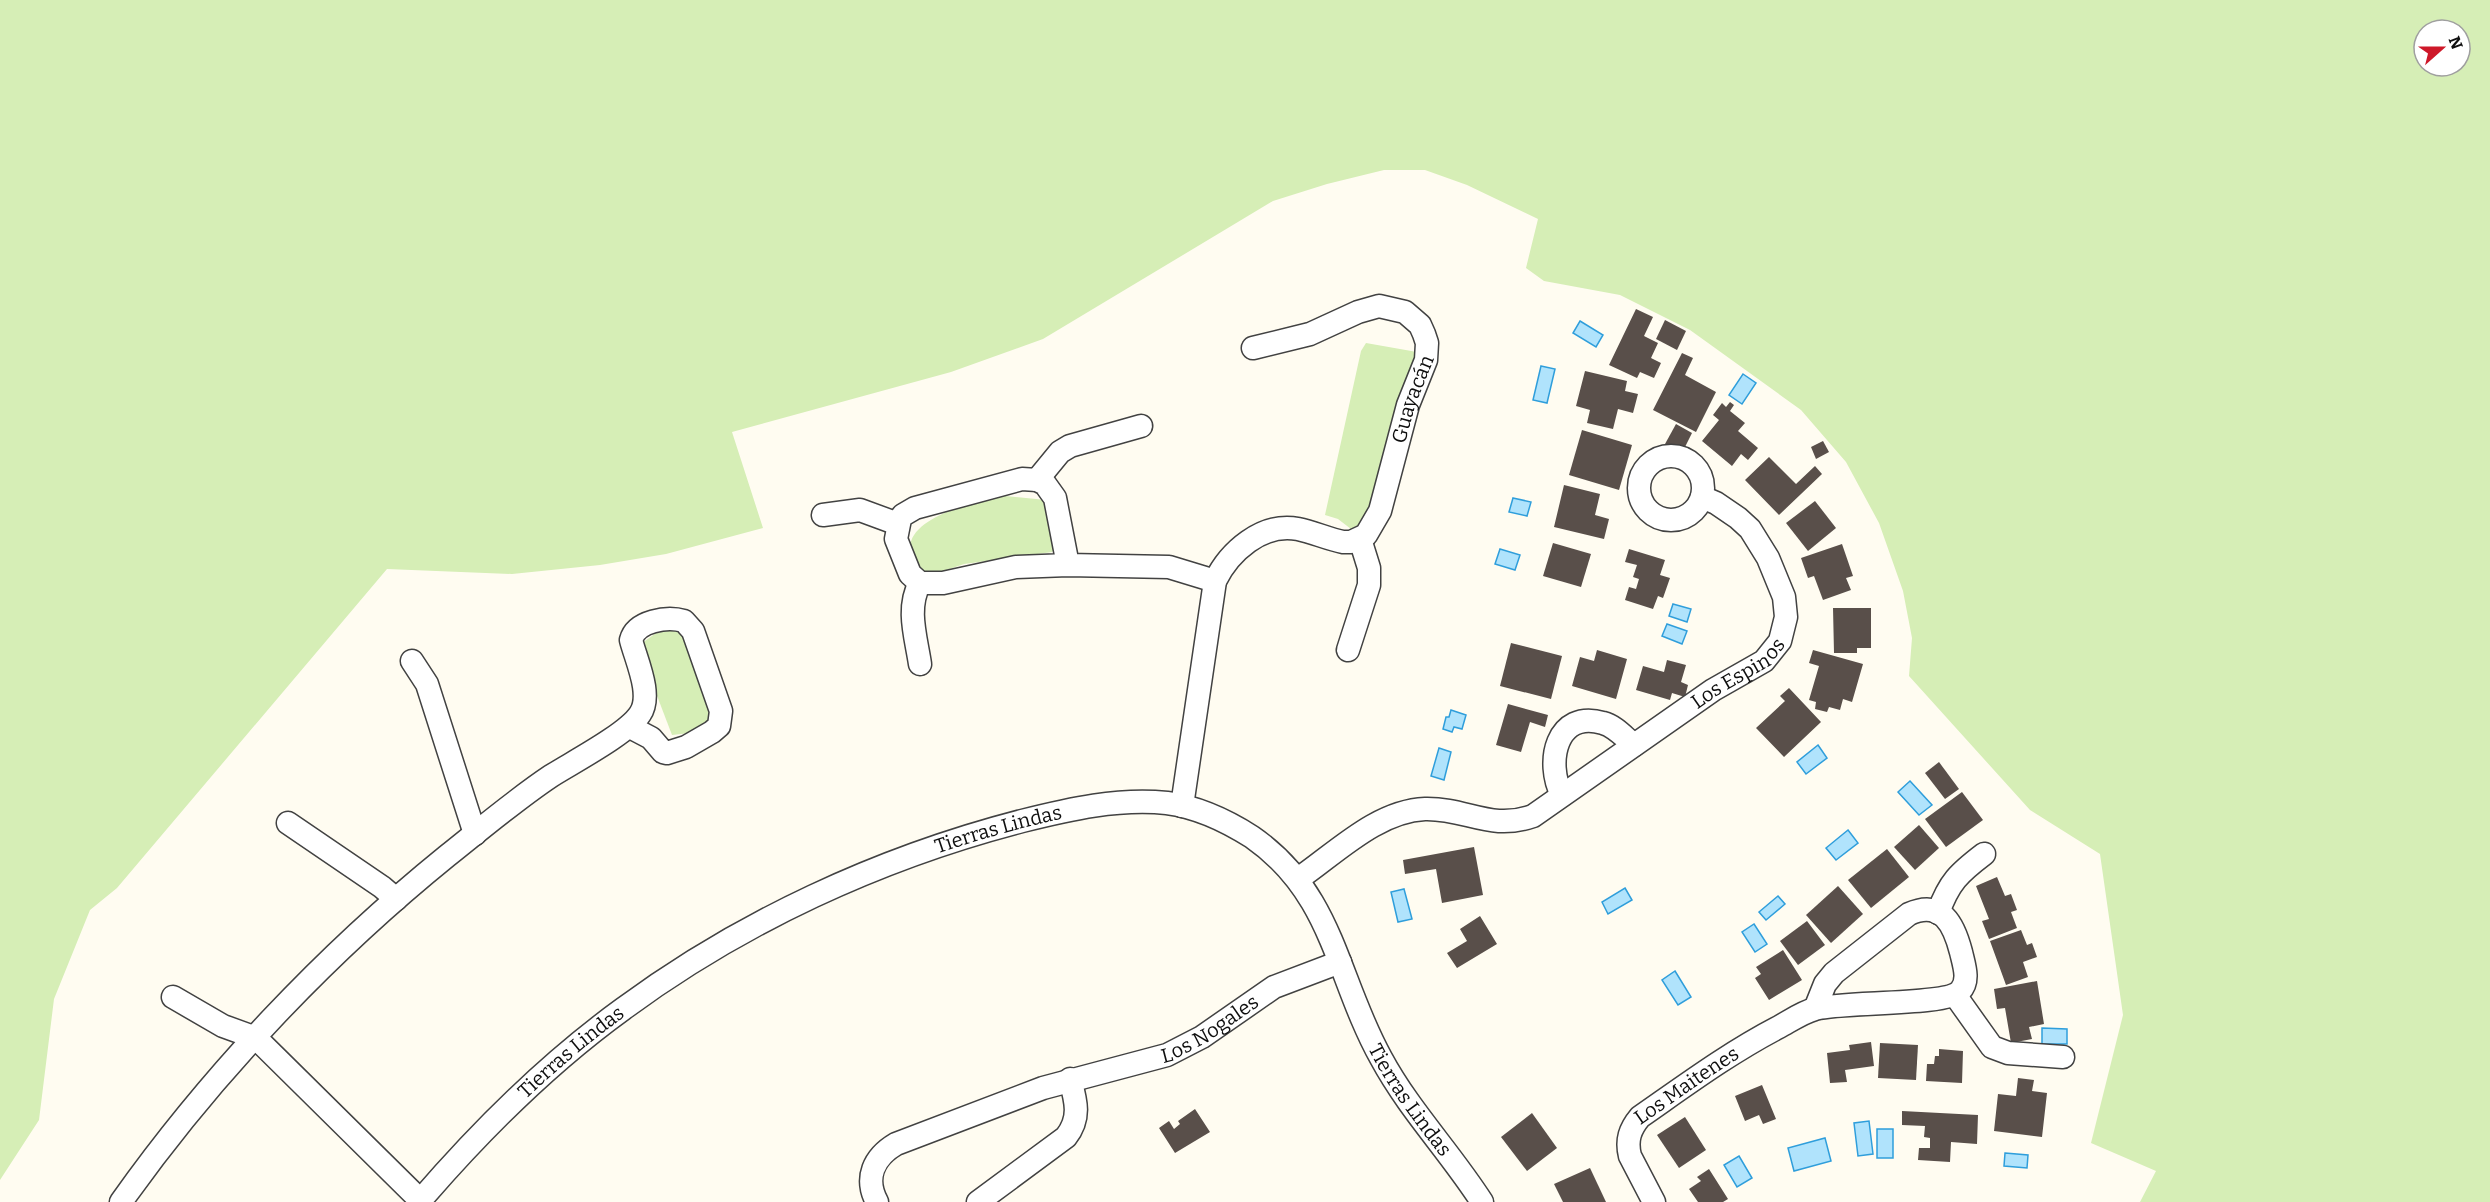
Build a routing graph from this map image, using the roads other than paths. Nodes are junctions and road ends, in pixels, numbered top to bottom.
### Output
1 (1254, 348) dead end
2 (1141, 426) dead end
3 (1037, 480) junction
4 (1702, 497) dead end
5 (823, 515) dead end
6 (898, 524) junction
7 (1360, 539) junction
8 (1068, 565) junction
9 (1215, 581) junction
10 (920, 583) junction
11 (1348, 650) dead end
12 (412, 661) dead end
13 (920, 664) dead end
14 (630, 726) junction
15 (1634, 745) junction
16 (1562, 795) junction
17 (1182, 806) junction
18 (288, 823) dead end
19 (475, 834) junction
20 (1984, 854) dead end
21 (1298, 879) junction
22 (396, 899) junction
23 (1938, 912) junction
24 (1340, 962) junction
25 (1955, 995) junction
26 (173, 997) dead end
27 (1815, 1009) junction
28 (256, 1038) junction
29 (2063, 1057) dead end
30 (1070, 1079) junction
31 (420, 1201) edge
32 (121, 1202) edge
33 (877, 1202) edge
34 (978, 1202) edge
35 (1482, 1202) edge
36 (1654, 1202) edge

1 - 7 street, Guayacán
2 - 3 street
3 - 6 street
3 - 8 street
4 - 15 street, Los Espinos
5 - 6 street
6 - 10 street
7 - 9 street
7 - 11 street
8 - 9 street
8 - 10 street
9 - 17 street
10 - 13 street
12 - 19 street
14 - 14 street
14 - 19 street
15 - 16 street, Los Espinos
15 - 16 street
16 - 21 street, Los Espinos
17 - 21 street, Tierras Lindas
17 - 31 street, Tierras Lindas
18 - 22 street
19 - 22 street
20 - 23 street
21 - 24 street, Tierras Lindas
22 - 28 street
23 - 25 street
23 - 27 street
24 - 30 street, Los Nogales
24 - 35 street, Tierras Lindas
25 - 27 street, Los Maitenes
25 - 29 street
26 - 28 street
27 - 36 street, Los Maitenes
28 - 31 street
28 - 32 street
30 - 33 street, Los Nogales
30 - 34 street

